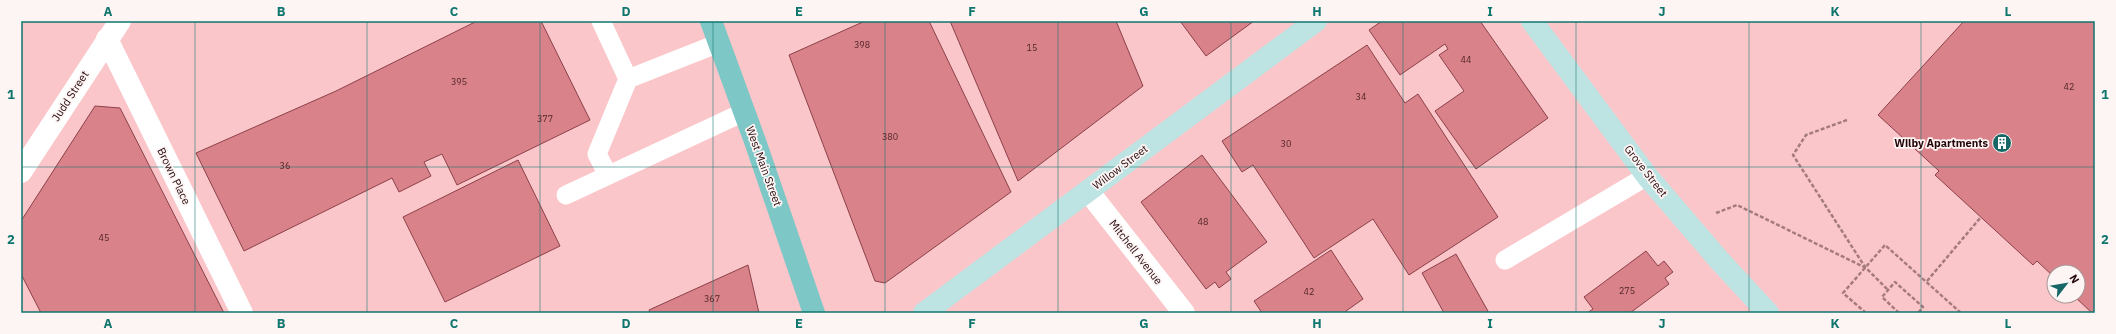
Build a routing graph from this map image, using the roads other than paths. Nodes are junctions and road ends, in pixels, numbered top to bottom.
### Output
1 (120, 21) edge
2 (601, 21) edge
3 (711, 21) edge
4 (1316, 21) edge
5 (1532, 21) edge
6 (107, 39) junction
7 (719, 43) junction
8 (628, 79) junction
9 (744, 112) junction
10 (21, 172) edge
11 (608, 175) junction
12 (1647, 176) junction
13 (1088, 191) junction
14 (566, 195) dead end
15 (1505, 260) dead end
16 (242, 313) edge
17 (814, 313) edge
18 (924, 313) edge
19 (1184, 313) edge
20 (1768, 313) edge

1 - 6 street, Judd Street
2 - 8 lane
3 - 7 main road, West Main Street
4 - 13 main road, Willow Street
5 - 12 main road, Grove Street
6 - 10 street, Judd Street
6 - 16 street, Brown Place
7 - 8 lane
7 - 9 main road, West Main Street
8 - 11 lane
9 - 11 lane
9 - 17 main road, West Main Street
11 - 14 lane
12 - 15 lane
12 - 20 main road, Grove Street
13 - 18 main road, Willow Street
13 - 19 street, Mitchell Avenue

